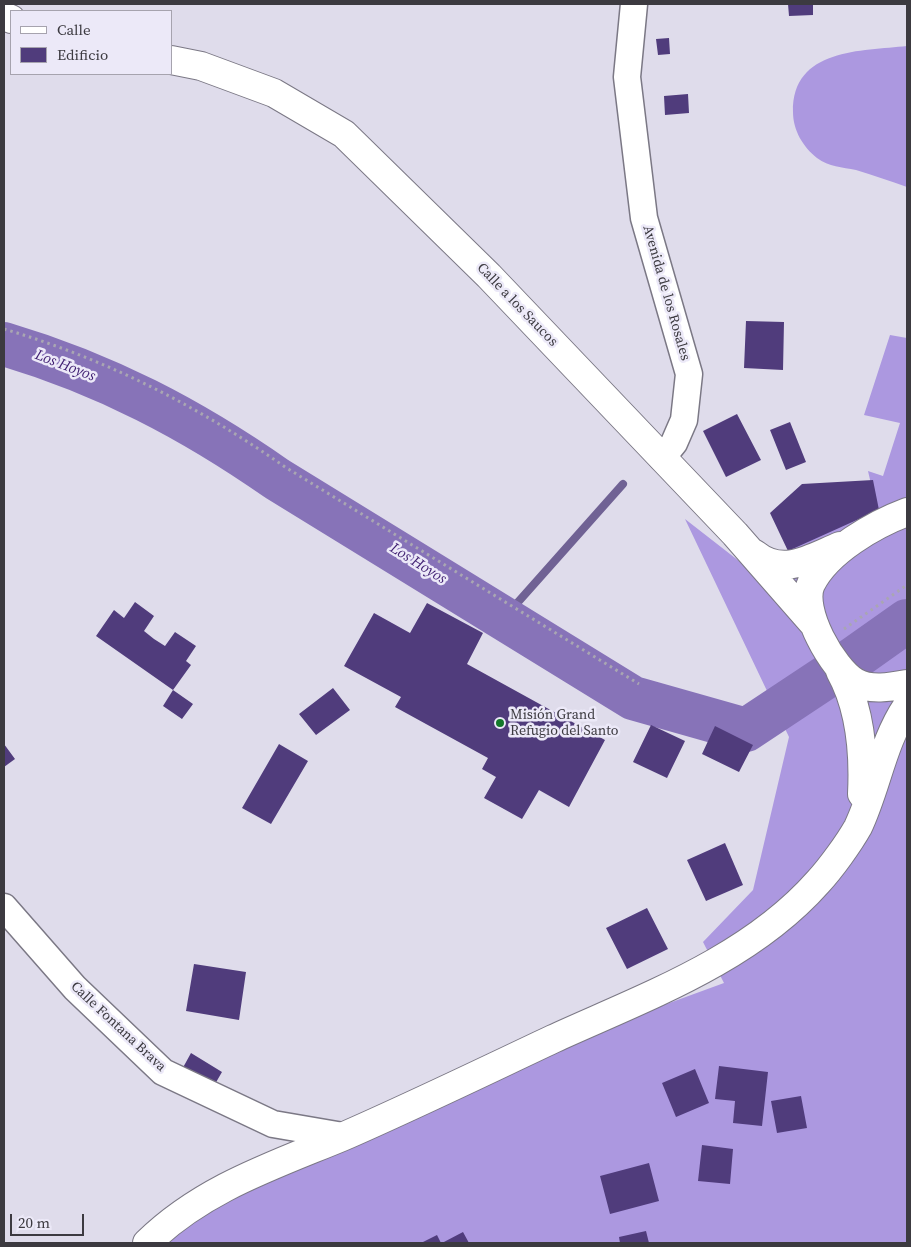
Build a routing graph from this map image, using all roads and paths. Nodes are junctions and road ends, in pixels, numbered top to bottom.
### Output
1 (634, 4) edge
2 (172, 60) edge
3 (4, 329) edge
4 (662, 458) junction
5 (907, 512) edge
6 (854, 540) junction
7 (748, 548) junction
8 (907, 585) edge
9 (818, 632) junction
10 (840, 671) junction
11 (639, 684) dead end
12 (907, 684) edge
13 (907, 706) edge
14 (857, 828) junction
15 (4, 907) edge
16 (343, 1136) junction
17 (148, 1243) edge

1 - 4 street, Avenida de los Rosales
2 - 4 main road, Calle a los Saucos
3 - 11 path
4 - 7 main road, Calle a los Saucos
5 - 6 main road
6 - 7 main road
6 - 9 main road
7 - 9 main road, Calle a los Saucos
8 - 9 path
9 - 10 main road
10 - 12 main road
10 - 14 main road
13 - 14 main road
14 - 16 main road
15 - 16 street, Calle Fontana Brava
16 - 17 main road

